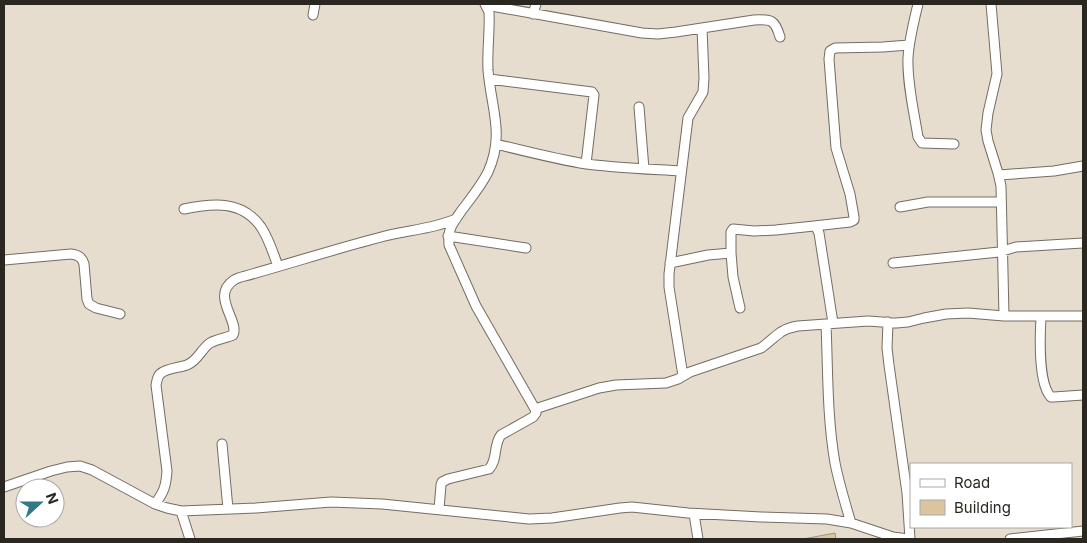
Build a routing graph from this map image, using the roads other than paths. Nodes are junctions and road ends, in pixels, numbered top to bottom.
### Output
1 (316, 4) edge
2 (486, 4) edge
3 (536, 4) edge
4 (918, 4) edge
5 (991, 4) edge
6 (533, 14) junction
7 (313, 15) dead end
8 (702, 28) junction
9 (780, 37) dead end
10 (909, 45) junction
11 (489, 79) junction
12 (639, 107) dead end
13 (496, 144) junction
14 (954, 144) dead end
15 (586, 164) junction
16 (1083, 166) edge
17 (644, 169) junction
18 (681, 171) junction
19 (999, 175) junction
20 (1001, 202) junction
21 (900, 207) dead end
22 (184, 208) dead end
23 (456, 219) junction
24 (814, 226) junction
25 (448, 236) junction
26 (1083, 243) edge
27 (526, 248) dead end
28 (1003, 251) junction
29 (731, 253) junction
30 (4, 260) edge
31 (670, 263) junction
32 (893, 263) dead end
33 (278, 266) junction
34 (740, 308) dead end
35 (120, 314) dead end
36 (1004, 316) junction
37 (1083, 316) edge
38 (1042, 317) junction
39 (888, 322) junction
40 (829, 324) junction
41 (683, 376) junction
42 (1083, 395) edge
43 (535, 408) junction
44 (222, 444) dead end
45 (4, 487) edge
46 (155, 504) junction
47 (228, 509) junction
48 (439, 509) junction
49 (181, 511) junction
50 (694, 514) junction
51 (851, 523) junction
52 (1083, 530) edge
53 (1046, 537) edge
54 (893, 538) edge
55 (190, 539) edge
56 (698, 539) edge
57 (909, 539) edge
58 (1010, 539) edge

1 - 7 street
2 - 6 street
2 - 11 street
3 - 6 street
4 - 10 street
5 - 19 street
6 - 8 street
8 - 9 street
8 - 18 street
10 - 14 street
10 - 24 street
11 - 13 street
11 - 15 street
12 - 17 street
13 - 15 street
13 - 23 street
15 - 17 street
16 - 19 street
17 - 18 street
18 - 31 street
19 - 20 street
20 - 21 street
20 - 28 street
22 - 33 street
23 - 25 street
23 - 33 street
24 - 29 street
24 - 40 street
25 - 27 street
25 - 43 street
26 - 28 street
28 - 32 street
28 - 36 street
29 - 31 street
29 - 34 street
30 - 35 street
31 - 41 street
33 - 46 street
36 - 38 street
36 - 39 street
37 - 38 street
38 - 42 street
39 - 40 street
39 - 57 street
40 - 41 street
40 - 51 street
41 - 43 street
43 - 48 street
44 - 47 street
45 - 46 street
46 - 49 street
47 - 48 street
47 - 49 street
48 - 50 street
49 - 55 street
50 - 51 street
50 - 56 street
51 - 54 street
52 - 53 street
53 - 58 street
54 - 57 street

